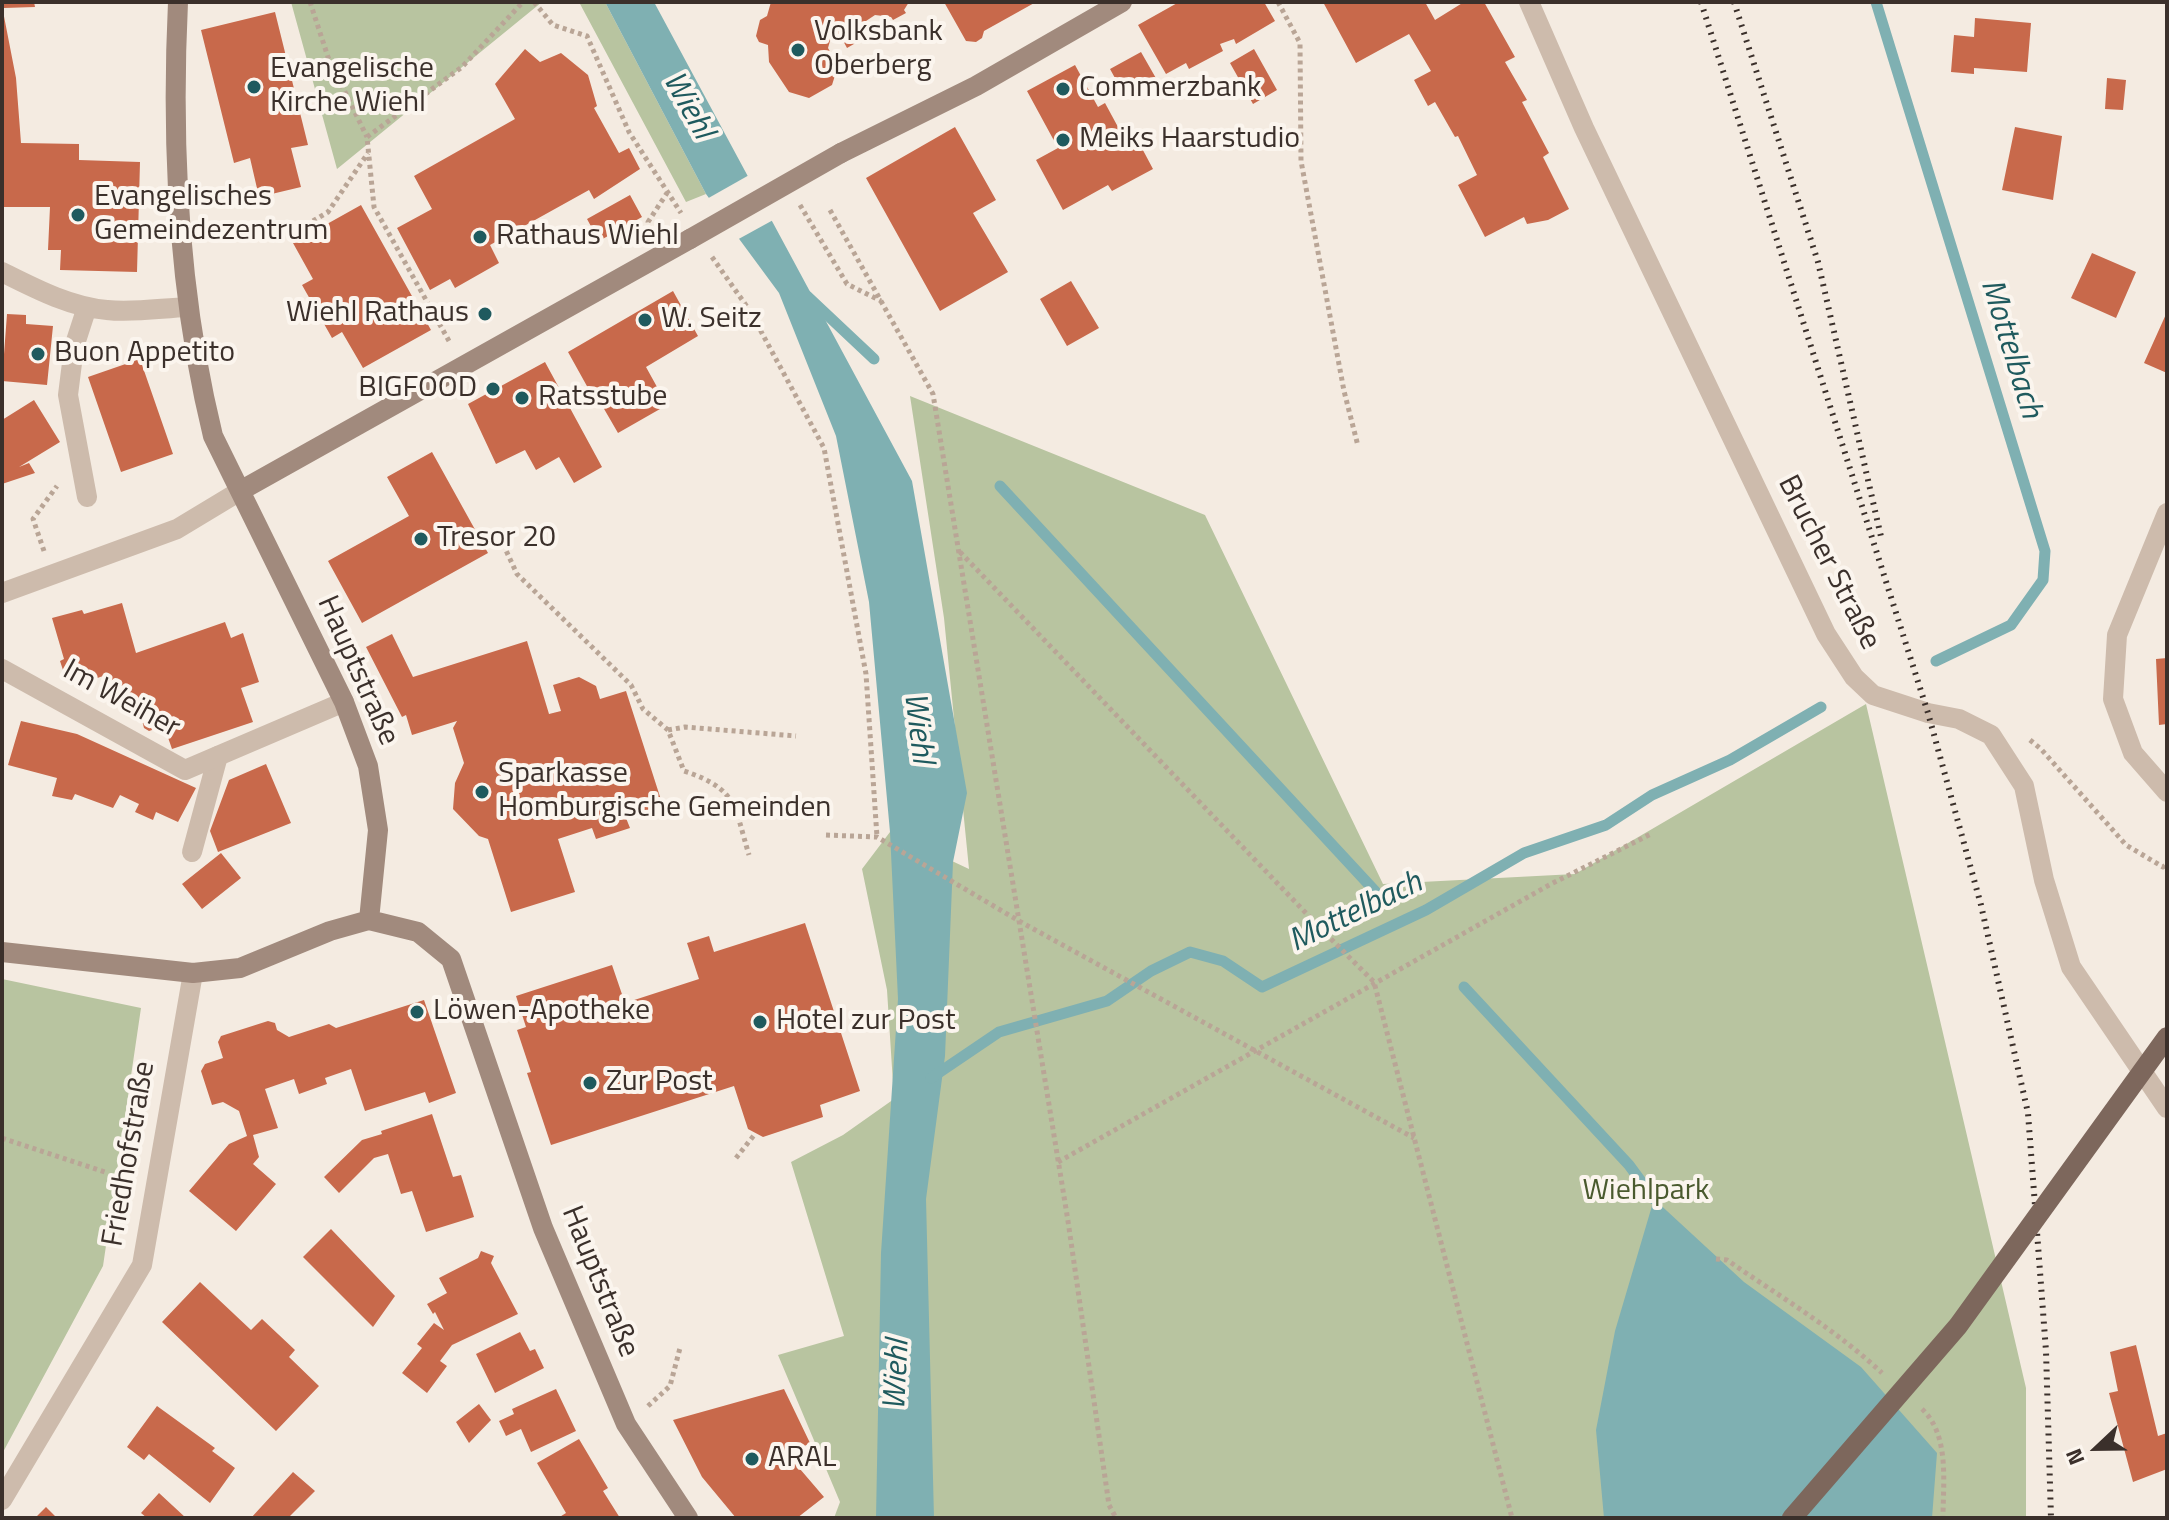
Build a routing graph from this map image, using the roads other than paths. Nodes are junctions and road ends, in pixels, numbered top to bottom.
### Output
1 (178, 2) edge
2 (1122, 2) edge
3 (1529, 2) edge
4 (2, 272) edge
5 (87, 307) junction
6 (188, 307) junction
7 (240, 491) junction
8 (87, 497) dead end
9 (2167, 513) edge
10 (2, 593) edge
11 (2, 669) edge
12 (344, 702) junction
13 (218, 756) junction
14 (2167, 792) edge
15 (192, 852) dead end
16 (369, 920) junction
17 (2, 952) edge
18 (193, 973) junction
19 (2167, 1037) edge
20 (2167, 1108) edge
21 (2, 1500) edge
22 (688, 1518) edge
23 (1792, 1518) edge

1 - 6 street, Hauptstraße
2 - 7 street, bridge
3 - 20 street, Brucher Straße
4 - 5 street
5 - 6 street
5 - 8 street
6 - 7 street, Hauptstraße
7 - 10 street
7 - 12 street, Hauptstraße
9 - 14 street
11 - 13 street, Im Weiher
12 - 13 street, Im Weiher
12 - 16 street, Hauptstraße
13 - 15 street
16 - 18 street
16 - 22 street, Hauptstraße
17 - 18 street
18 - 21 street, Friedhofstraße
19 - 23 main road, bridge

